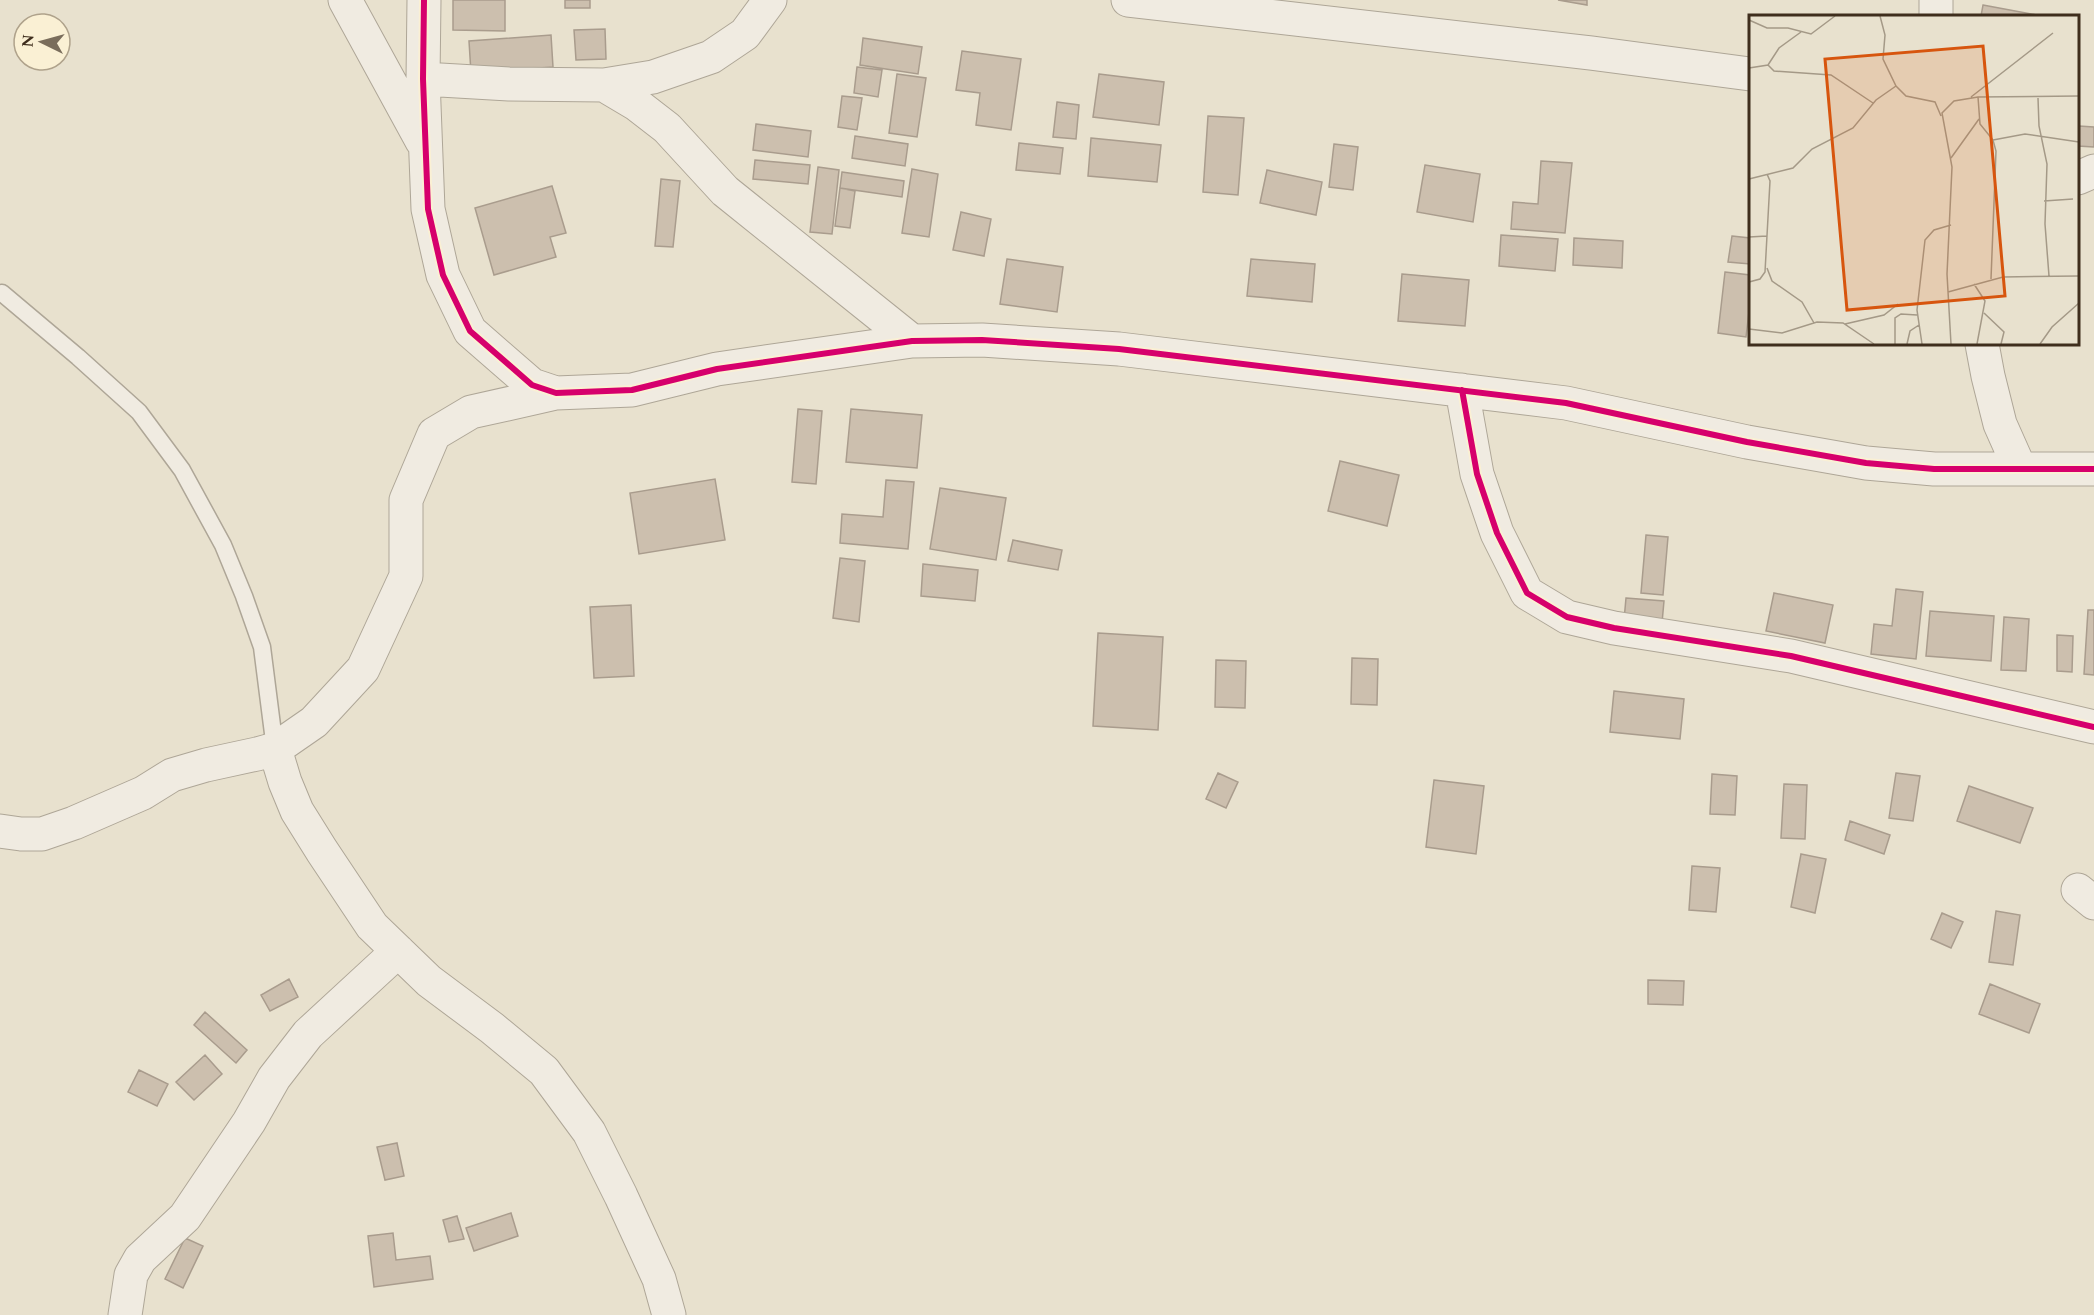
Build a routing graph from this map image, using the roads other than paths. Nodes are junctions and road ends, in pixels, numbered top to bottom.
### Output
1 (345, 0) edge
2 (424, 0) edge
3 (770, 0) edge
4 (1128, 0) edge
5 (1935, 0) edge
6 (1936, 15) edge
7 (1749, 75) edge
8 (423, 79) junction
9 (604, 85) junction
10 (427, 151) junction
11 (2094, 171) edge
12 (2079, 178) edge
13 (2, 293) dead end
14 (912, 340) junction
15 (1982, 345) edge
16 (1462, 390) junction
17 (556, 393) junction
18 (2020, 469) junction
19 (2094, 469) edge
20 (2094, 727) edge
21 (275, 748) junction
22 (0, 831) edge
23 (398, 951) junction
24 (125, 1315) edge
25 (669, 1315) edge

1 - 10 street
2 - 8 street
3 - 9 street
4 - 7 street
5 - 6 street
8 - 9 street
8 - 10 street
9 - 14 street
10 - 17 street
11 - 12 street
13 - 21 lane
14 - 16 street
14 - 17 street
15 - 18 street
16 - 18 street
16 - 20 street
17 - 21 street
18 - 19 street
21 - 22 street
21 - 23 street
23 - 24 street
23 - 25 street

